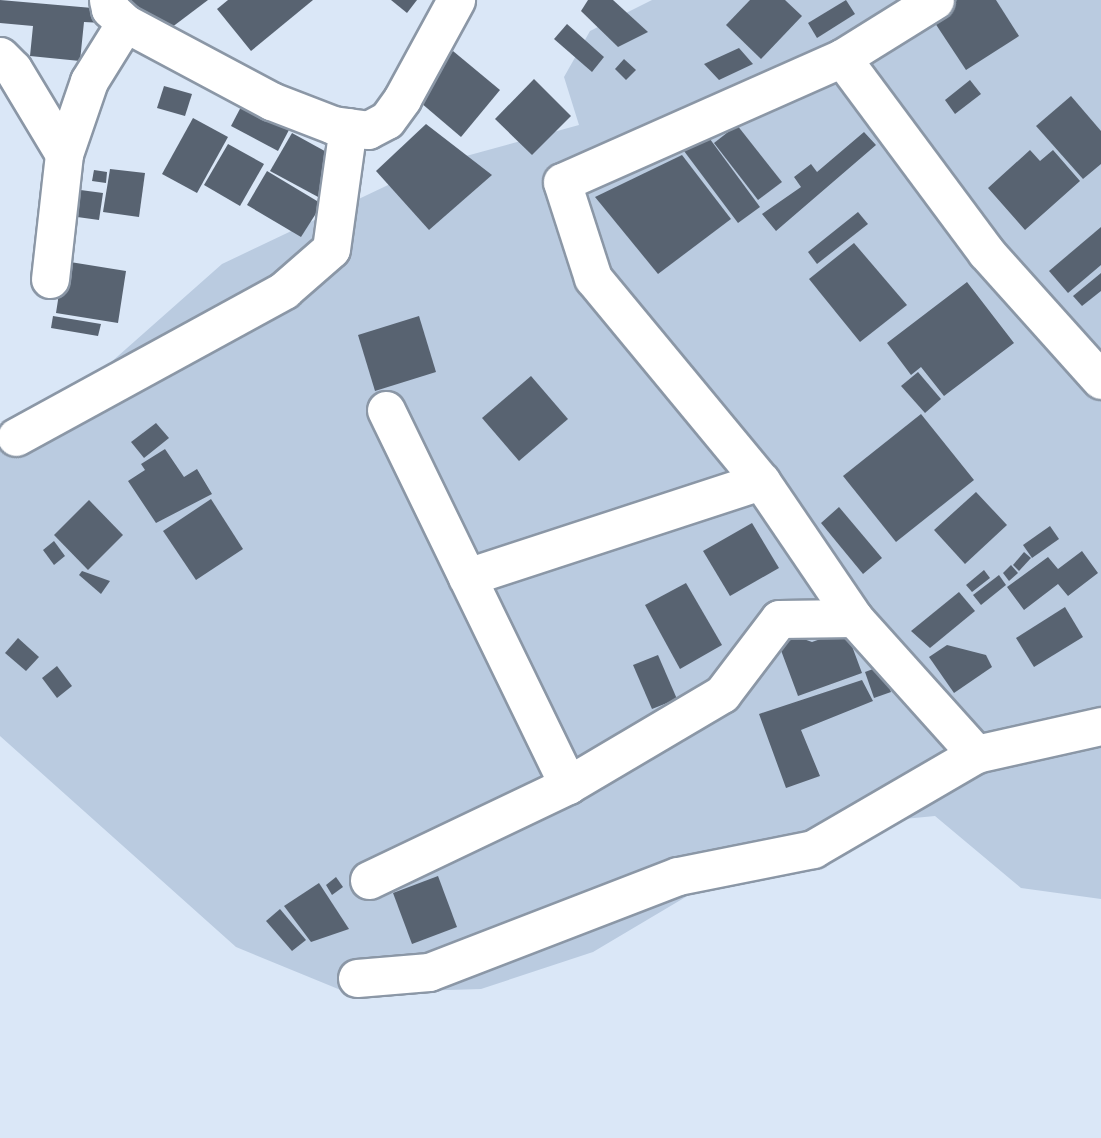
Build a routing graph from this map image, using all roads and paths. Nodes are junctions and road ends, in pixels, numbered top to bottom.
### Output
1 (456, 0) edge
2 (935, 0) edge
3 (116, 11) edge
4 (0, 56) edge
5 (842, 58) junction
6 (348, 127) junction
7 (64, 154) junction
8 (50, 279) dead end
9 (1101, 380) edge
10 (386, 410) dead end
11 (16, 437) dead end
12 (761, 481) junction
13 (467, 577) junction
14 (854, 618) junction
15 (1101, 726) edge
16 (976, 754) junction
17 (568, 785) junction
18 (369, 880) dead end
19 (357, 978) dead end

1 - 6 street
2 - 5 street
3 - 6 street
3 - 7 street
4 - 7 street
5 - 9 street
5 - 12 street
6 - 11 street
7 - 8 street
10 - 13 street
12 - 13 street
12 - 14 street
13 - 17 street
14 - 16 street
14 - 17 street
15 - 16 street
16 - 19 street
17 - 18 street

